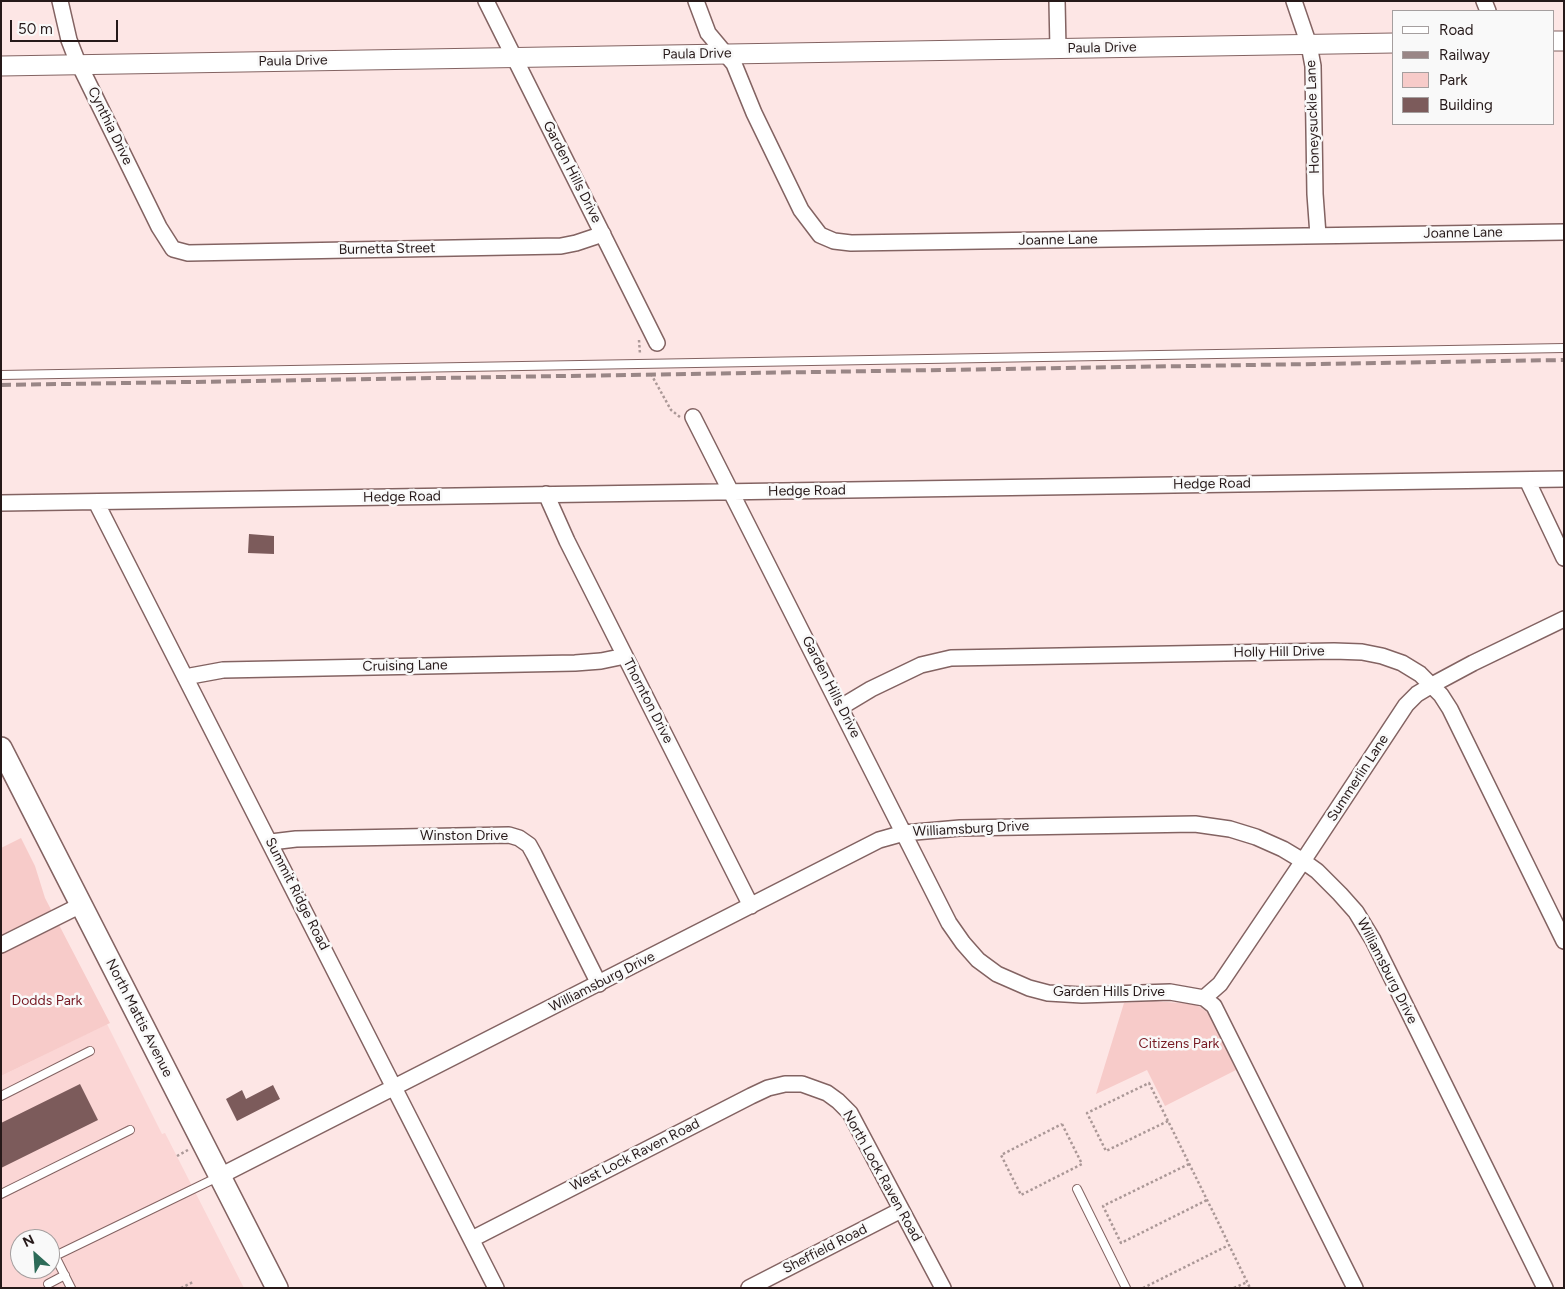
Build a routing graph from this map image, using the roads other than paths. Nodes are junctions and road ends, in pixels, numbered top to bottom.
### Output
1 (60, 1) edge
2 (486, 1) edge
3 (696, 1) edge
4 (1056, 1) edge
5 (1294, 1) edge
6 (1392, 43) edge
7 (1309, 44) junction
8 (1058, 49) junction
9 (726, 54) junction
10 (515, 58) junction
11 (80, 64) junction
12 (1, 66) edge
13 (1564, 232) edge
14 (603, 234) junction
15 (1318, 235) junction
16 (170, 247) joint
17 (658, 343) dead end
18 (1564, 348) edge
19 (1, 375) edge
20 (694, 419) road end
21 (1564, 478) edge
22 (1527, 480) junction
23 (730, 492) junction
24 (546, 494) junction
25 (96, 502) junction
26 (1, 504) edge
27 (1564, 558) edge
28 (1564, 619) edge
29 (625, 656) junction
30 (185, 677) junction
31 (1432, 685) junction
32 (841, 706) junction
33 (1, 748) edge
34 (904, 833) junction
35 (271, 842) junction
36 (1303, 861) junction
37 (81, 905) junction
38 (751, 906) junction
39 (1564, 941) edge
40 (1, 945) edge
41 (599, 984) junction
42 (1204, 998) junction
43 (90, 1051) dead end
44 (802, 1084) joint
45 (394, 1087) junction
46 (1, 1096) edge
47 (130, 1130) dead end
48 (220, 1176) junction
49 (1077, 1189) dead end
50 (1, 1194) edge
51 (901, 1210) junction
52 (472, 1240) junction
53 (60, 1253) edge
54 (60, 1267) edge
55 (65, 1275) junction
56 (48, 1284) dead end
57 (71, 1288) edge
58 (277, 1288) edge
59 (496, 1288) edge
60 (749, 1288) edge
61 (944, 1288) edge
62 (1126, 1288) edge
63 (1355, 1288) edge
64 (1545, 1288) edge

1 - 11 street, Cynthia Drive
2 - 10 street, Garden Hills Drive
3 - 9 street, Joanne Lane
4 - 8 street
5 - 7 street, Honeysuckle Lane
6 - 7 street, Paula Drive
7 - 8 street, Paula Drive
7 - 15 street, Honeysuckle Lane
8 - 9 street, Paula Drive
9 - 10 street, Paula Drive
9 - 15 street, Joanne Lane
10 - 11 street, Paula Drive
10 - 14 street, Garden Hills Drive
11 - 12 street, Paula Drive
11 - 16 street, Cynthia Drive
13 - 15 street, Joanne Lane
14 - 16 street, Burnetta Street
14 - 17 street, Garden Hills Drive
18 - 19 lane
20 - 23 street, Garden Hills Drive
21 - 22 street, Hedge Road
22 - 23 street, Hedge Road
22 - 27 street
23 - 24 street, Hedge Road
23 - 32 street, Garden Hills Drive
24 - 25 street, Hedge Road
24 - 29 street, Thornton Drive
25 - 26 street, Hedge Road
25 - 30 street, Summit Ridge Road
28 - 31 street, Summerlin Lane
29 - 30 street, Cruising Lane
29 - 38 street, Thornton Drive
30 - 35 street, Summit Ridge Road
31 - 32 street, Holly Hill Drive
31 - 36 street, Summerlin Lane
31 - 39 street, Holly Hill Drive
32 - 34 street, Garden Hills Drive
33 - 37 main road, North Mattis Avenue
34 - 36 street, Williamsburg Drive
34 - 38 street, Williamsburg Drive
34 - 42 street, Garden Hills Drive
35 - 41 street, Winston Drive
35 - 45 street, Summit Ridge Road
36 - 42 street, Summerlin Lane
36 - 64 street, Williamsburg Drive
37 - 40 street
37 - 48 main road, North Mattis Avenue
38 - 41 street, Williamsburg Drive
41 - 45 street, Williamsburg Drive
42 - 63 street
43 - 46 lane
44 - 51 street, North Lock Raven Road
44 - 52 street, West Lock Raven Road
45 - 48 street, Williamsburg Drive
45 - 52 street, Summit Ridge Road
47 - 50 lane
48 - 53 lane
48 - 58 main road, North Mattis Avenue
49 - 62 lane
51 - 60 street, Sheffield Road
51 - 61 street, North Lock Raven Road
52 - 59 street, Summit Ridge Road
54 - 55 lane
55 - 56 lane
55 - 57 lane

